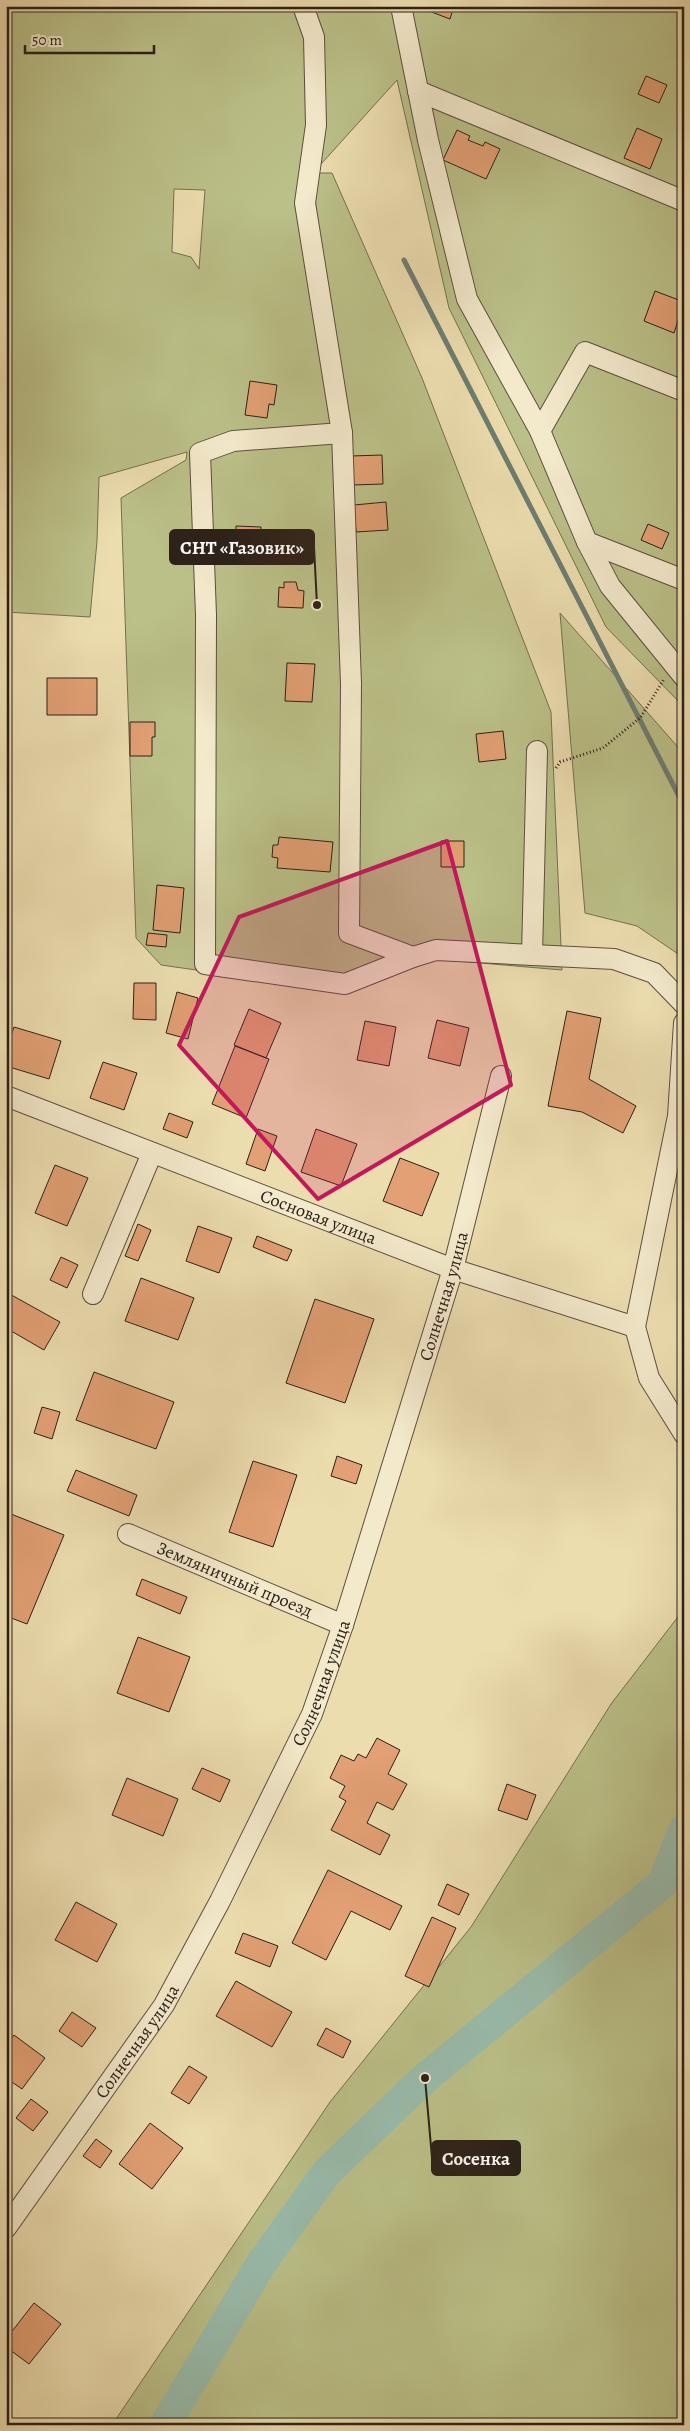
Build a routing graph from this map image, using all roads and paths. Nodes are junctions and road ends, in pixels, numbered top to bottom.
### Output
1 (304, 6) edge
2 (401, 6) edge
3 (418, 91) junction
4 (684, 201) edge
5 (684, 391) edge
6 (540, 431) junction
7 (342, 433) junction
8 (587, 542) junction
9 (684, 580) edge
10 (678, 671) edge
11 (537, 751) dead end
12 (555, 769) dead end
13 (532, 955) junction
14 (413, 957) junction
15 (684, 1004) edge
16 (684, 1023) edge
17 (501, 1076) dead end
18 (6, 1096) edge
19 (152, 1154) junction
20 (453, 1269) junction
21 (93, 1294) dead end
22 (635, 1327) junction
23 (684, 1434) edge
24 (128, 1534) dead end
25 (342, 1625) junction
26 (6, 2228) edge

1 - 7 lane
2 - 3 lane
3 - 4 lane
3 - 6 lane
5 - 6 lane
6 - 8 lane
7 - 14 lane
7 - 14 lane
8 - 9 lane
8 - 10 lane
10 - 12 path
11 - 13 lane
13 - 14 lane
13 - 15 lane
16 - 22 lane
17 - 20 lane, Солнечная улица
18 - 19 lane, Сосновая улица
19 - 20 lane, Сосновая улица
19 - 21 lane
20 - 22 lane, Сосновая улица
20 - 25 lane, Солнечная улица
22 - 23 lane
24 - 25 lane, Земляничный проезд
25 - 26 lane, Солнечная улица

